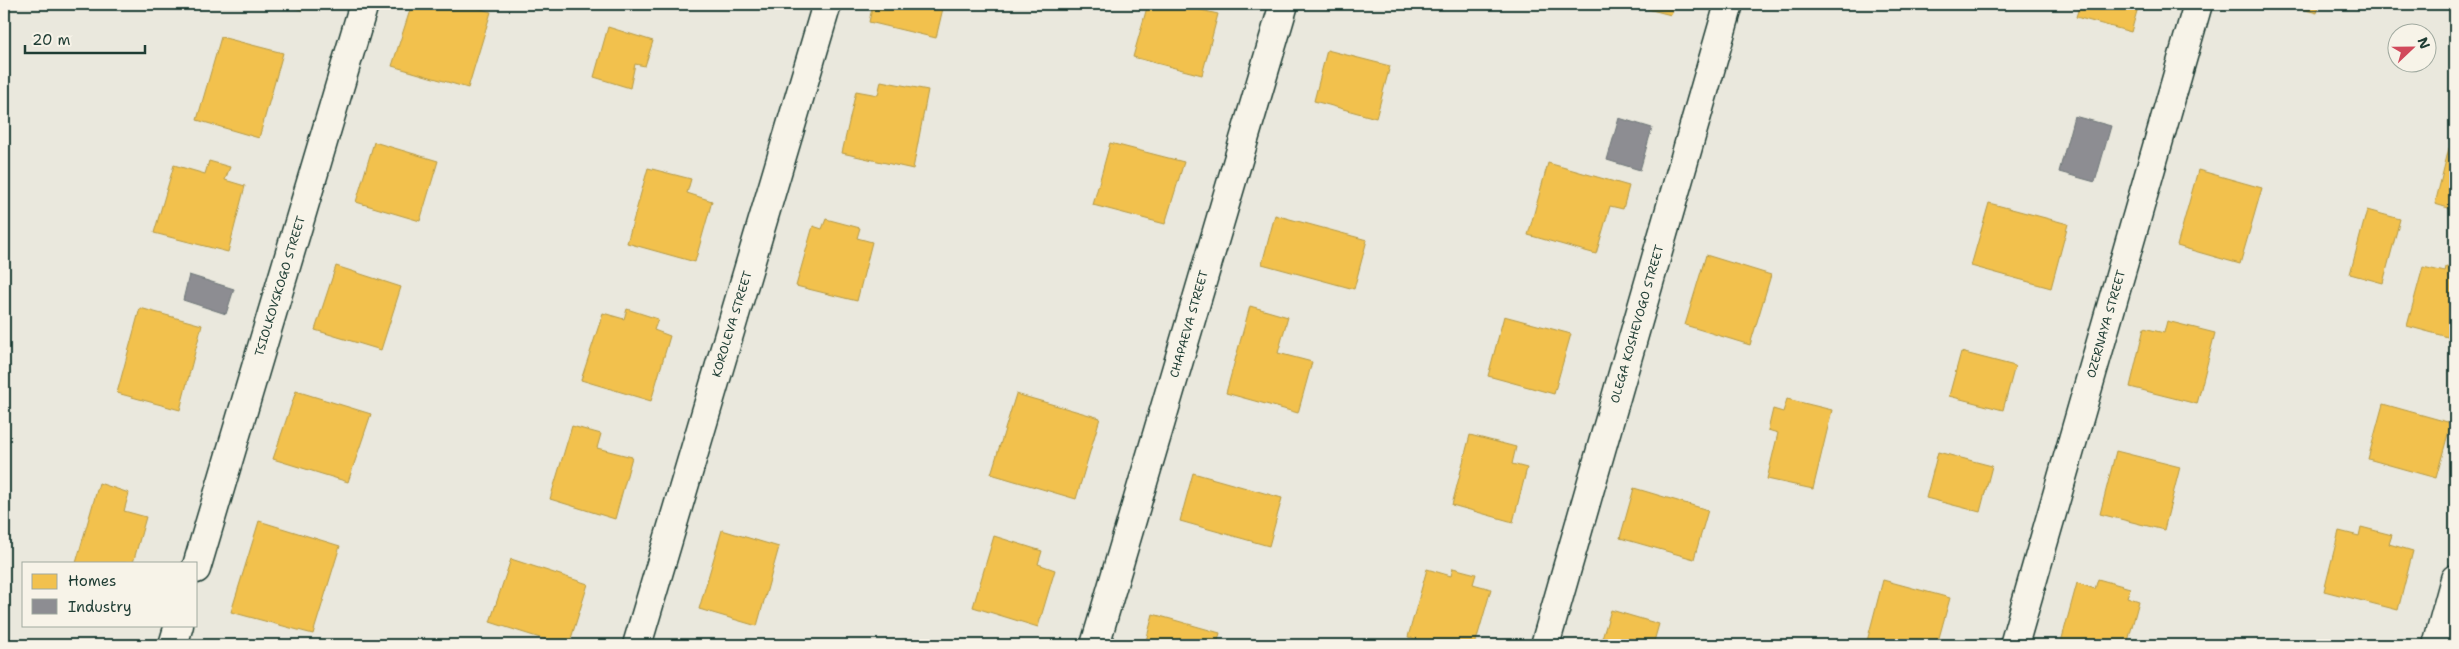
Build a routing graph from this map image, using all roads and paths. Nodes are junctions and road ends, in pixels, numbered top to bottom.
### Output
1 (364, 4) edge
2 (827, 4) edge
3 (1284, 4) edge
4 (1729, 4) edge
5 (2198, 4) edge
6 (198, 562) edge
7 (2455, 579) edge
8 (179, 626) edge
9 (174, 645) edge
10 (637, 645) edge
11 (1095, 645) edge
12 (1545, 645) edge
13 (2014, 645) edge
14 (2437, 645) edge

1 - 6 street, TSIOLKOVSKOGO STREET
2 - 10 street, KOROLEVA STREET
3 - 11 street, CHAPAEVA STREET
4 - 12 street, OLEGA KOSHEVOGO STREET
5 - 13 street, OZERNAYA STREET
7 - 14 street
8 - 9 street

